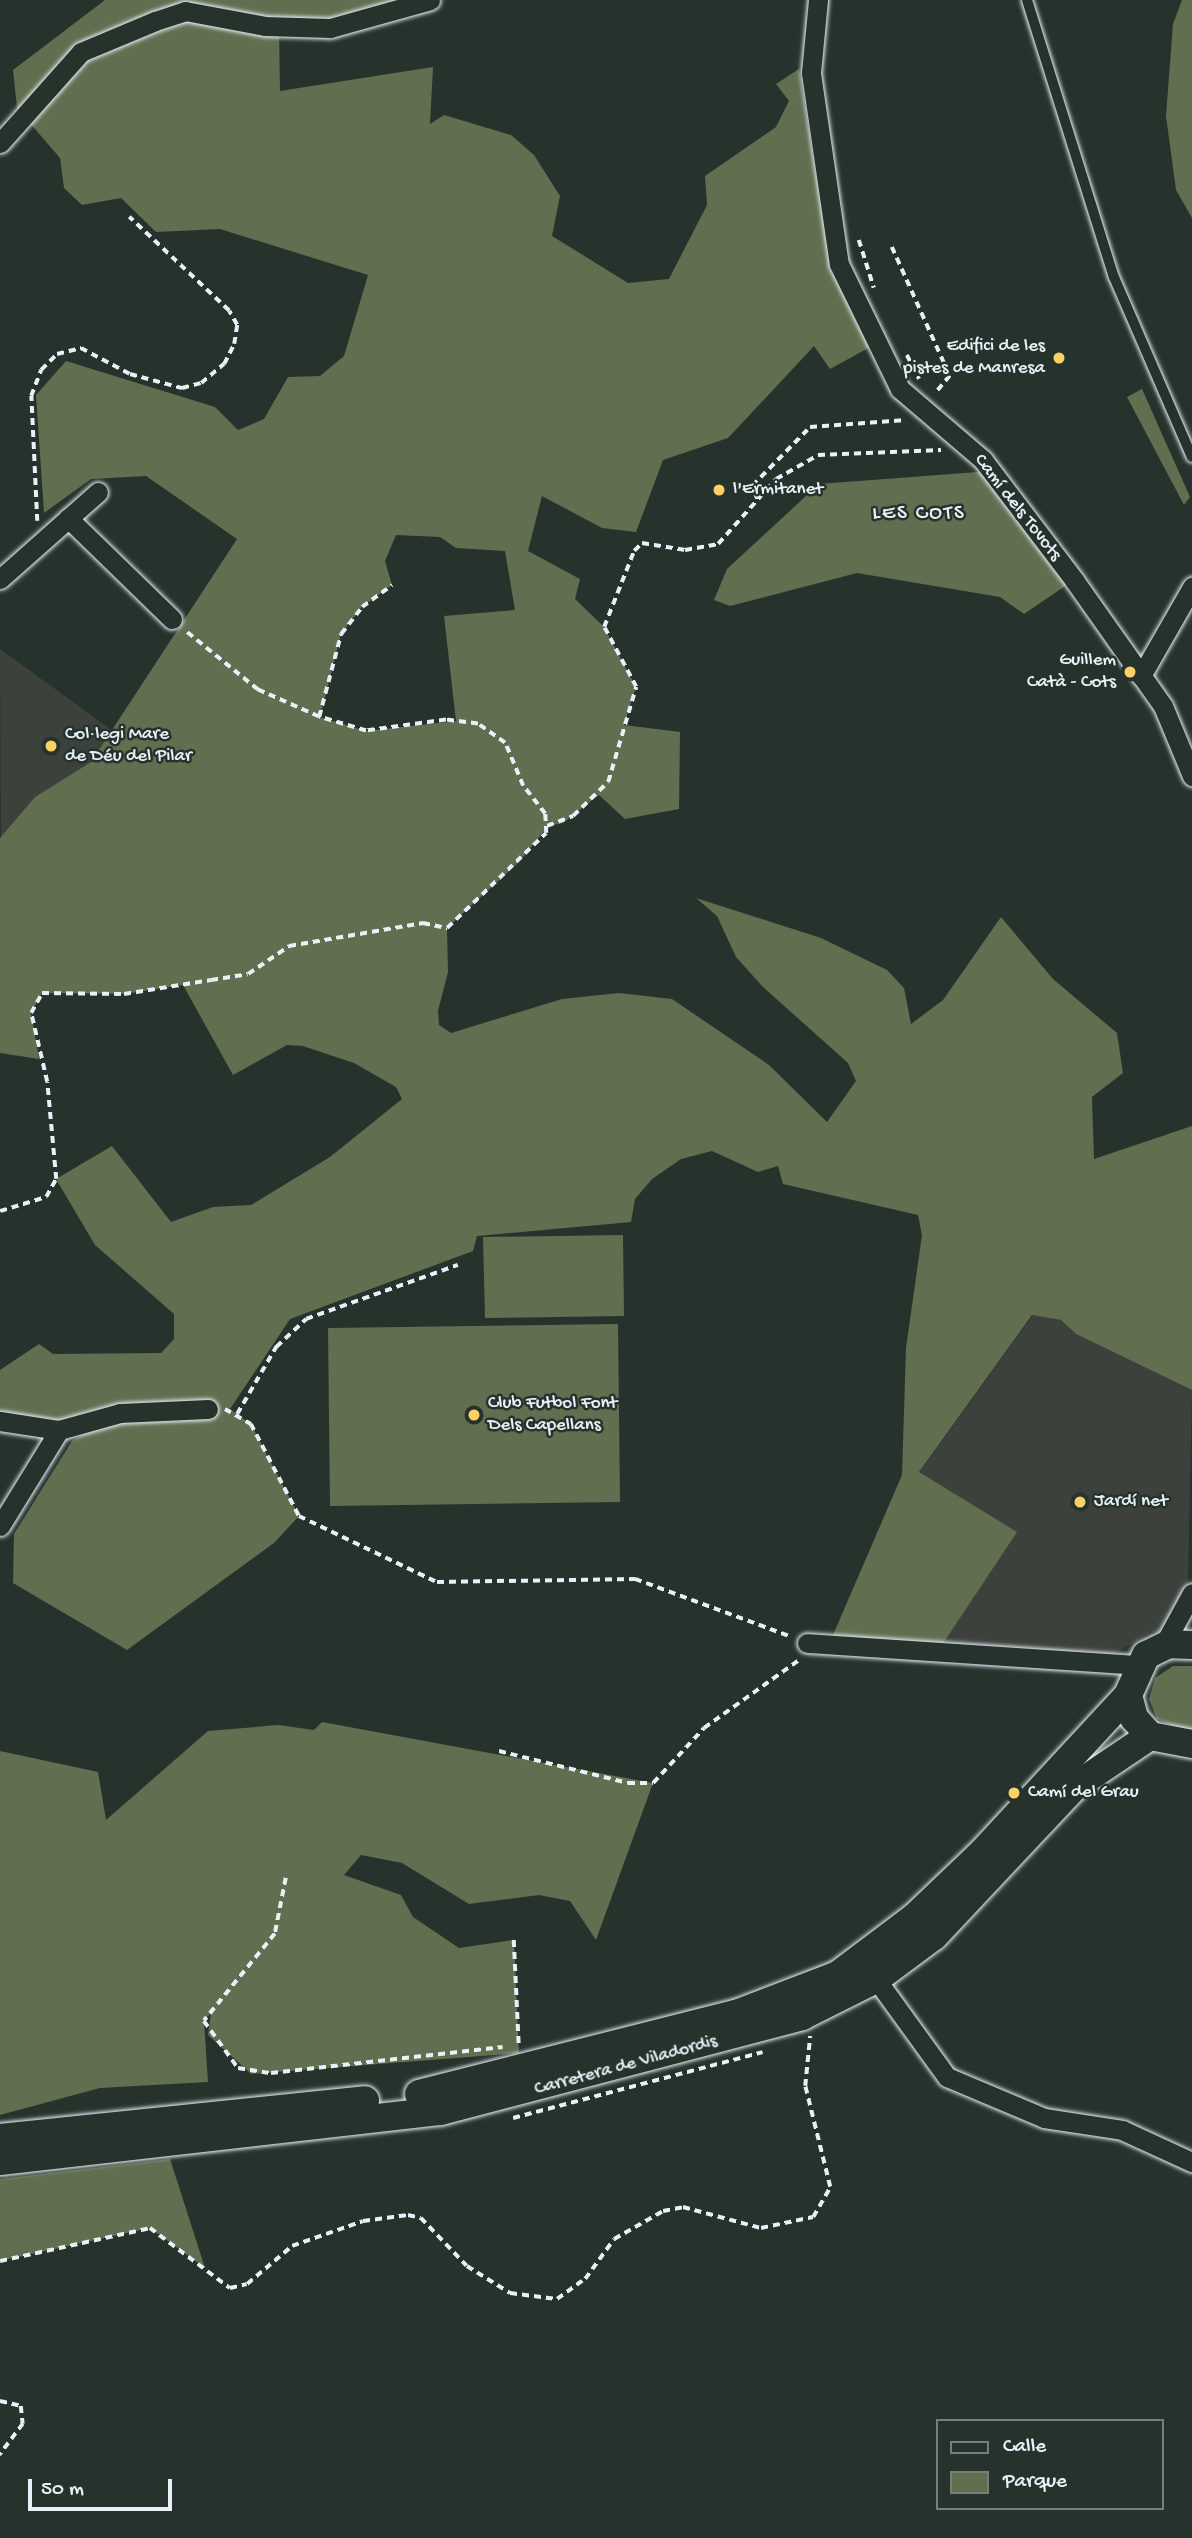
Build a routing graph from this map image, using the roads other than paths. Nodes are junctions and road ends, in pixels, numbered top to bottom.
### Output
1 (430, 0) edge
2 (818, 0) edge
3 (1027, 0) edge
4 (0, 143) edge
5 (1192, 457) edge
6 (98, 492) dead end
7 (68, 518) junction
8 (0, 579) edge
9 (1192, 587) edge
10 (172, 620) road end
11 (1141, 676) junction
12 (1192, 776) edge
13 (208, 1409) road end
14 (0, 1421) edge
15 (59, 1430) junction
16 (0, 1526) edge
17 (1192, 1593) edge
18 (810, 1644) road end
19 (1192, 1644) edge
20 (1163, 1646) junction
21 (1138, 1665) junction
22 (1128, 1695) junction
23 (1150, 1736) junction
24 (1190, 1751) edge
25 (876, 1979) junction
26 (0, 2138) edge
27 (0, 2161) edge
28 (1192, 2162) edge

1 - 4 street
2 - 11 street, Camí dels Tovots
3 - 5 lane
6 - 7 street
7 - 8 street
7 - 10 street
9 - 11 street
11 - 12 street, Camí dels Tovots
13 - 15 street
14 - 15 street
15 - 16 street
17 - 20 street
18 - 21 street
19 - 20 street
20 - 21 street
21 - 22 street
22 - 23 street
22 - 26 street, Carretera de Viladordis
23 - 24 street
23 - 25 street, Carretera de Viladordis
25 - 27 street, Carretera de Viladordis
25 - 28 street

